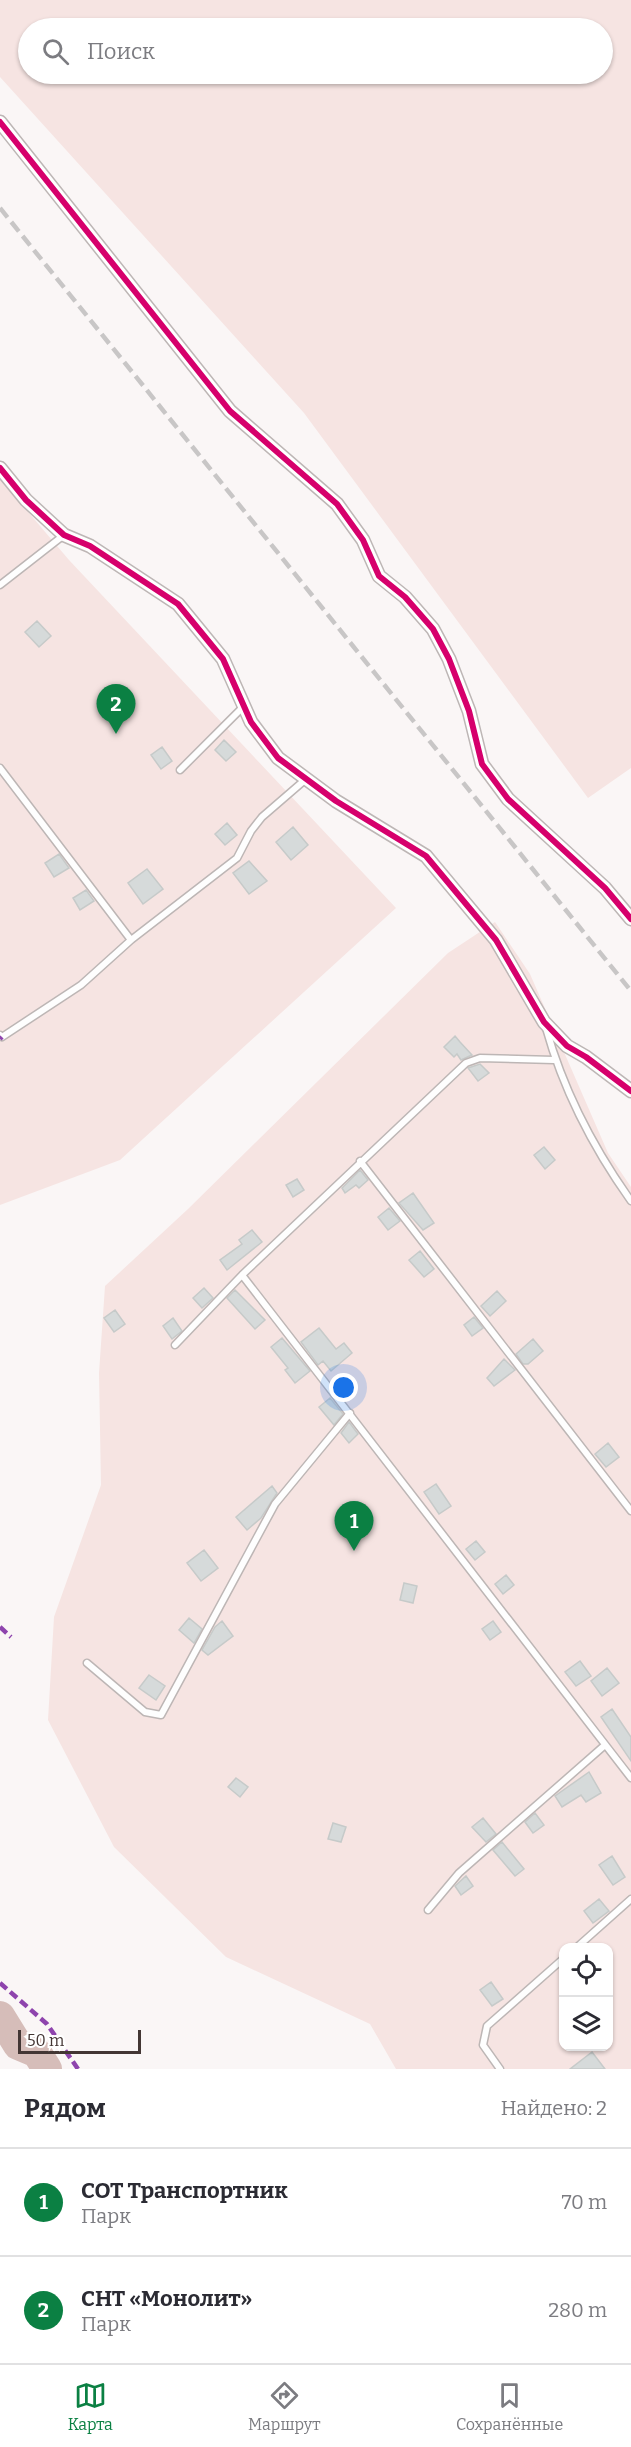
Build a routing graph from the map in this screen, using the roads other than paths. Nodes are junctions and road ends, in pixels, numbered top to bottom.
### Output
1 (0, 122) edge
2 (0, 468) edge
3 (64, 535) junction
4 (0, 585) edge
5 (244, 706) junction
6 (0, 768) edge
7 (180, 770) dead end
8 (306, 779) junction
9 (631, 919) edge
10 (131, 940) junction
11 (544, 1022) junction
12 (0, 1035) edge
13 (554, 1060) junction
14 (631, 1091) edge
15 (360, 1161) junction
16 (631, 1201) edge
17 (242, 1275) junction
18 (175, 1345) dead end
19 (350, 1413) junction
20 (631, 1511) edge
21 (87, 1663) dead end
22 (605, 1745) junction
23 (631, 1778) edge
24 (631, 1899) edge
25 (428, 1910) dead end
26 (581, 1943) edge
27 (559, 1963) edge
28 (500, 2069) edge

1 - 9 street
2 - 3 street
3 - 4 lane
3 - 5 street
5 - 7 lane
5 - 8 street
6 - 10 lane
8 - 10 lane
8 - 11 street
10 - 12 lane
11 - 13 lane
11 - 14 street
13 - 15 lane
13 - 16 lane
15 - 17 lane
15 - 20 lane
17 - 18 lane
17 - 19 lane
19 - 21 lane
19 - 22 lane
22 - 23 lane
22 - 25 lane
24 - 26 lane
27 - 28 lane

